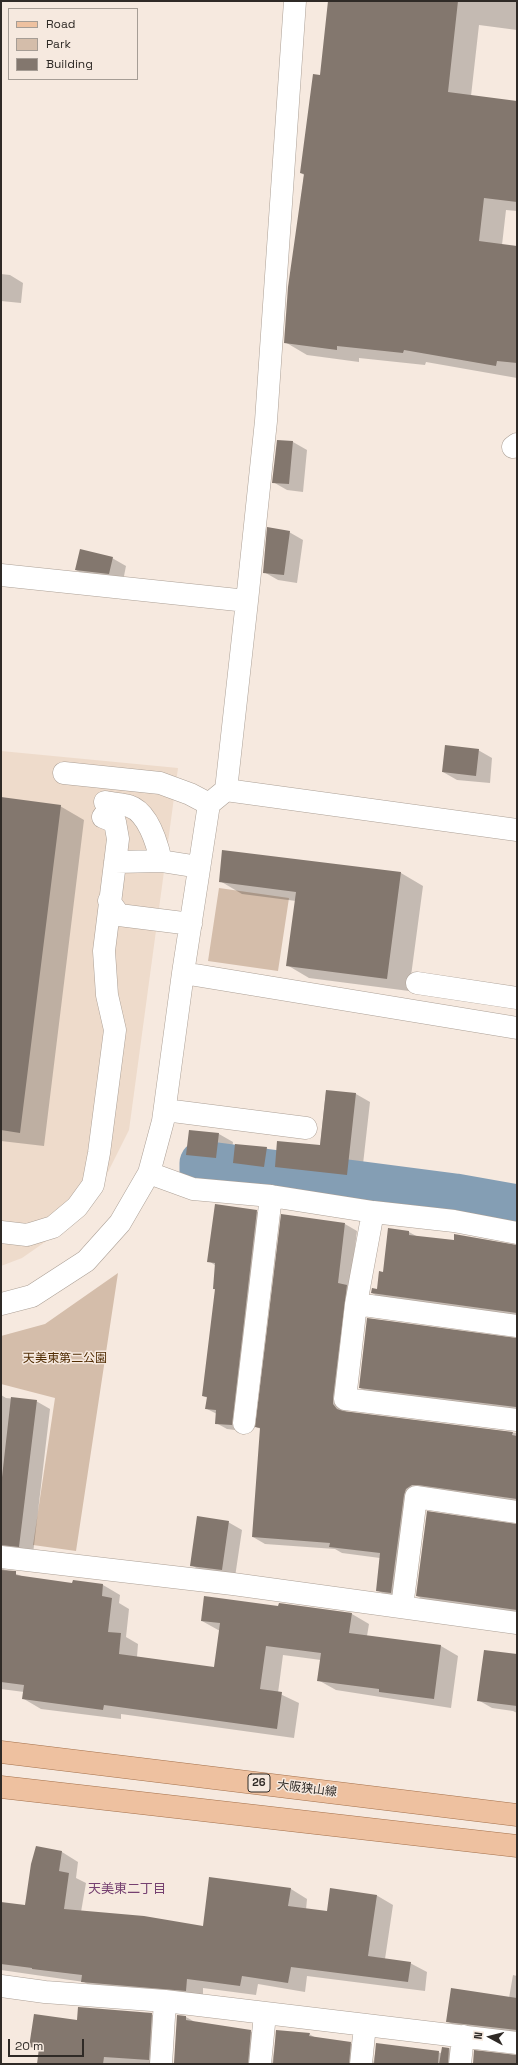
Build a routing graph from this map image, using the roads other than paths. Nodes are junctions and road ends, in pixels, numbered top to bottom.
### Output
1 (295, 1) edge
2 (1, 574) edge
3 (247, 602) junction
4 (64, 773) dead end
5 (226, 790) junction
6 (209, 804) junction
7 (517, 830) edge
8 (161, 860) junction
9 (115, 862) junction
10 (199, 867) junction
11 (109, 902) junction
12 (191, 924) junction
13 (183, 973) junction
14 (417, 983) dead end
15 (517, 998) edge
16 (517, 1028) edge
17 (165, 1110) junction
18 (306, 1128) dead end
19 (148, 1173) junction
20 (271, 1196) junction
21 (373, 1212) junction
22 (516, 1227) edge
23 (1, 1232) edge
24 (1, 1304) edge
25 (356, 1304) junction
26 (517, 1326) edge
27 (517, 1420) edge
28 (244, 1423) dead end
29 (517, 1512) edge
30 (1, 1557) edge
31 (402, 1607) junction
32 (517, 1623) edge
33 (1, 1752) edge
34 (1, 1787) edge
35 (517, 1814) edge
36 (517, 1846) edge
37 (1, 1986) edge
38 (165, 2001) junction
39 (266, 2014) junction
40 (365, 2025) junction
41 (464, 2036) junction
42 (517, 2043) edge
43 (161, 2064) edge
44 (260, 2064) edge
45 (361, 2064) edge
46 (460, 2064) edge

1 - 3 street
2 - 3 street
3 - 5 street
4 - 6 street
5 - 6 street
5 - 7 street
6 - 10 street
8 - 9 street
8 - 9 street
8 - 10 street
9 - 11 street
10 - 12 street
11 - 12 street
11 - 23 street
12 - 13 street
13 - 16 street
13 - 17 street
14 - 15 street
17 - 18 street
17 - 19 street
19 - 20 street
19 - 24 street
20 - 21 street
20 - 28 street
21 - 22 street
21 - 25 street
25 - 26 street
25 - 27 street
29 - 31 street
30 - 31 street
31 - 32 street
33 - 35 main road, 大阪狭山線 / 26
34 - 36 main road
37 - 38 street
38 - 39 street
38 - 43 street
39 - 40 street
39 - 44 street
40 - 41 street
40 - 45 street
41 - 42 street
41 - 46 street

